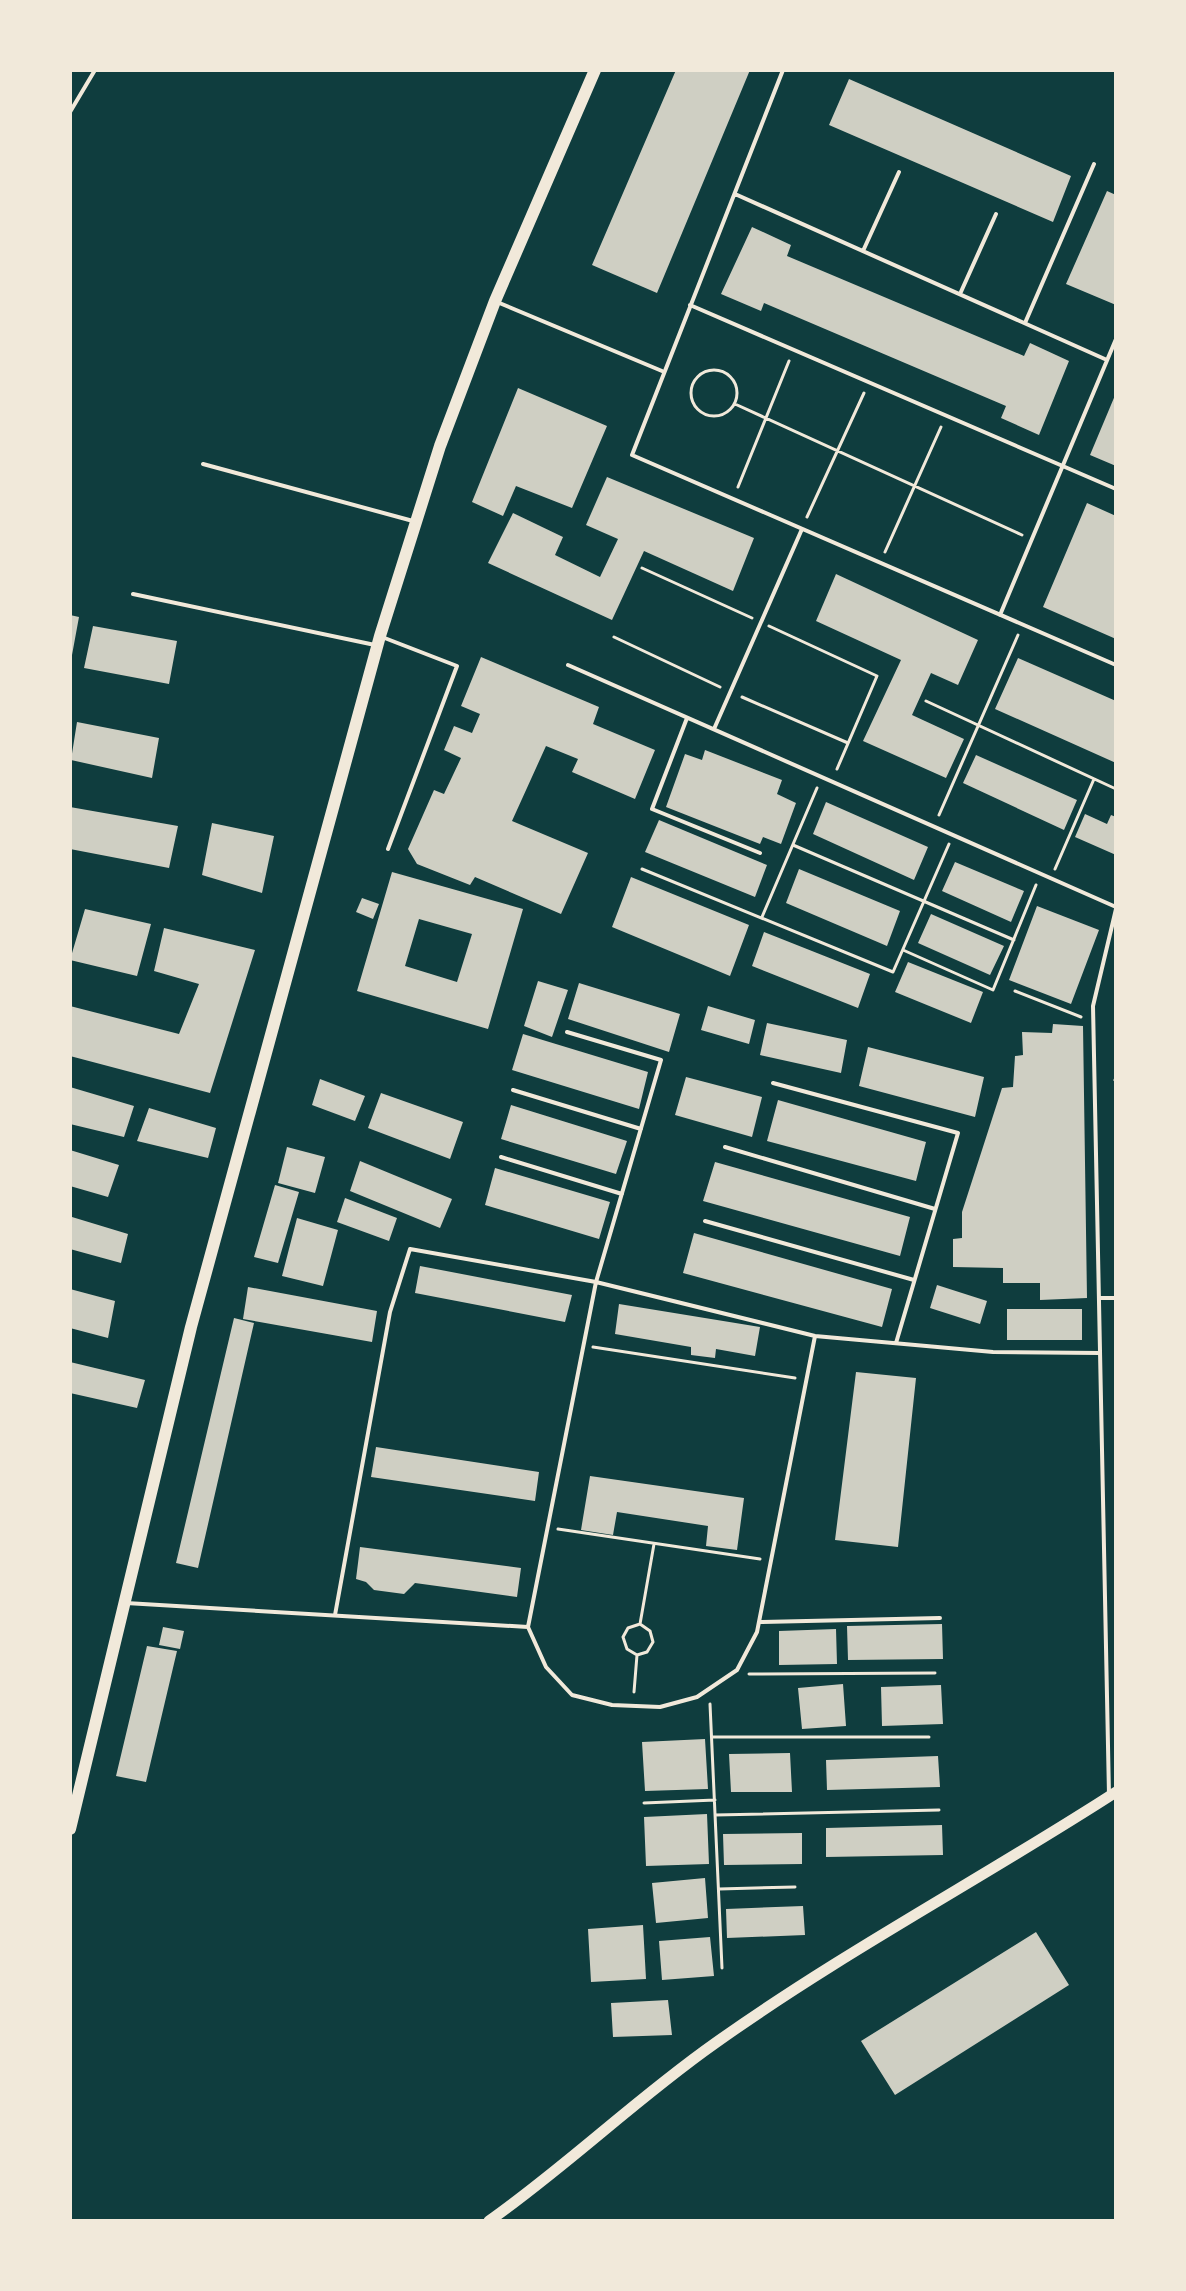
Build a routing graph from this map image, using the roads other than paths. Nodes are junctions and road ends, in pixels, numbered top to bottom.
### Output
1 (95, 70) edge
2 (595, 70) edge
3 (783, 70) edge
4 (70, 112) edge
5 (1094, 164) dead end
6 (899, 172) dead end
7 (735, 194) junction
8 (996, 214) dead end
9 (863, 251) junction
10 (960, 294) junction
11 (495, 301) junction
12 (690, 305) junction
13 (1025, 323) junction
14 (1116, 339) edge
15 (1107, 360) junction
16 (663, 372) junction
17 (203, 464) dead end
18 (1062, 466) junction
19 (1116, 489) edge
20 (415, 521) junction
21 (802, 529) junction
22 (133, 594) dead end
23 (1000, 615) junction
24 (379, 641) junction
25 (568, 665) dead end
26 (1116, 665) edge
27 (687, 718) junction
28 (714, 729) junction
29 (388, 849) dead end
30 (760, 853) dead end
31 (1116, 908) edge
32 (567, 1032) dead end
33 (773, 1083) dead end
34 (513, 1090) dead end
35 (641, 1129) junction
36 (725, 1147) dead end
37 (501, 1157) dead end
38 (622, 1194) junction
39 (935, 1209) junction
40 (705, 1221) dead end
41 (914, 1280) junction
42 (596, 1282) junction
43 (1099, 1298) junction
44 (1116, 1298) edge
45 (815, 1336) junction
46 (896, 1343) junction
47 (1100, 1353) junction
48 (123, 1603) junction
49 (335, 1615) junction
50 (940, 1618) dead end
51 (759, 1622) junction
52 (528, 1627) junction
53 (1113, 1794) edge
54 (70, 1829) edge
55 (489, 2221) edge

1 - 4 lane
2 - 11 main road
3 - 7 lane
5 - 13 lane
6 - 9 lane
7 - 9 lane
7 - 12 lane
8 - 10 lane
9 - 10 lane
10 - 13 lane
11 - 16 lane
11 - 20 main road
12 - 16 lane
12 - 18 lane
13 - 15 lane
14 - 15 lane
15 - 18 lane
16 - 21 lane
17 - 20 lane
18 - 19 lane
18 - 23 lane
20 - 24 main road
21 - 23 lane
21 - 28 lane
22 - 24 lane
23 - 26 lane
24 - 29 lane
24 - 48 main road
25 - 27 lane
27 - 28 lane
27 - 30 lane
28 - 31 lane
31 - 43 lane
32 - 35 lane
33 - 39 lane
34 - 35 lane
35 - 38 lane
36 - 39 lane
37 - 38 lane
38 - 42 lane
39 - 41 lane
40 - 41 lane
41 - 46 lane
42 - 45 lane
42 - 49 lane
42 - 52 lane
43 - 44 lane
43 - 47 lane
45 - 46 lane
45 - 51 lane
46 - 47 lane
47 - 53 lane
48 - 49 lane
48 - 54 main road
49 - 52 lane
50 - 51 lane
51 - 52 lane
53 - 55 street

